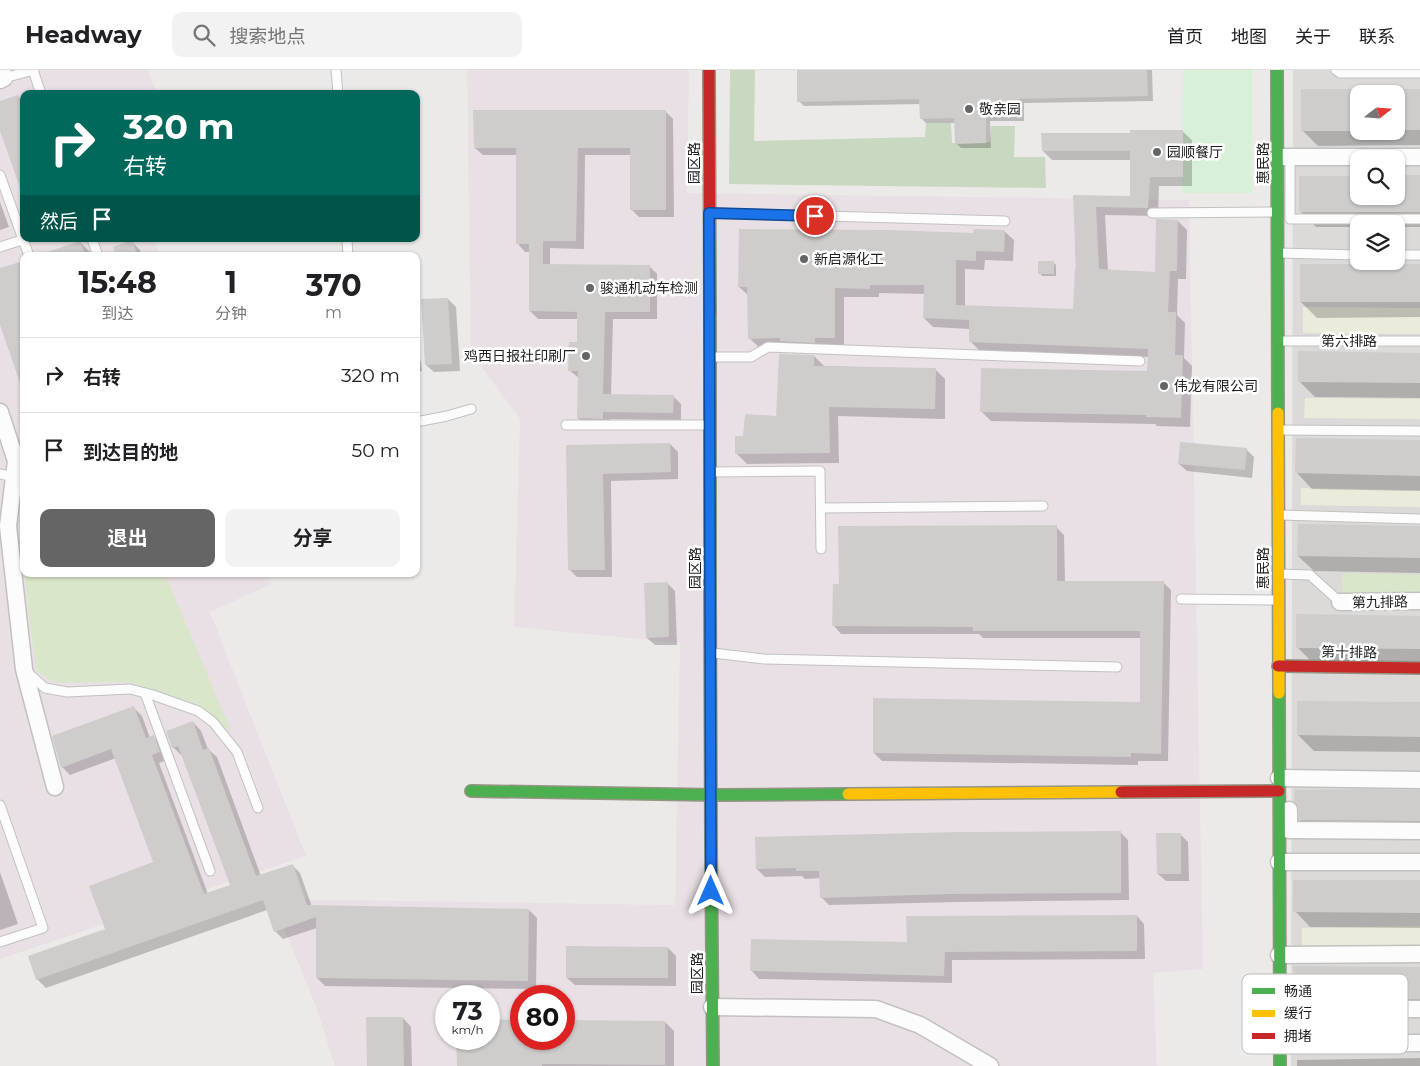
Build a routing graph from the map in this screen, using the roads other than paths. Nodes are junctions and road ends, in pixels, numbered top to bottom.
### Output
1 (33, 70) edge
2 (336, 70) edge
3 (709, 70) edge
4 (1277, 70) edge
5 (1336, 70) edge
6 (1420, 73) edge
7 (2, 76) edge
8 (40, 90) edge
9 (338, 90) edge
10 (1284, 157) junction
11 (1420, 157) edge
12 (0, 175) edge
13 (1278, 212) junction
14 (709, 213) junction
15 (1152, 213) dead end
16 (1420, 219) edge
17 (1005, 221) dead end
18 (20, 228) edge
19 (20, 240) edge
20 (0, 247) edge
21 (1278, 254) junction
22 (1350, 254) edge
23 (1405, 255) edge
24 (1420, 255) edge
25 (1278, 341) junction
26 (1420, 341) edge
27 (709, 358) junction
28 (1140, 361) dead end
29 (471, 409) dead end
30 (0, 412) edge
31 (420, 421) edge
32 (566, 425) dead end
33 (710, 425) junction
34 (1278, 430) junction
35 (1420, 431) edge
36 (710, 472) junction
37 (7, 476) edge
38 (1044, 506) dead end
39 (821, 508) junction
40 (1278, 515) junction
41 (1420, 519) edge
42 (4, 524) edge
43 (821, 549) dead end
44 (1278, 574) junction
45 (1181, 599) dead end
46 (1278, 600) junction
47 (1420, 601) edge
48 (1340, 602) joint
49 (710, 652) junction
50 (1278, 666) junction
51 (1117, 667) dead end
52 (1420, 668) edge
53 (24, 669) junction
54 (145, 693) junction
55 (1420, 780) edge
56 (1282, 782) junction
57 (55, 787) dead end
58 (471, 791) dead end
59 (711, 795) junction
60 (0, 805) edge
61 (258, 808) dead end
62 (1420, 831) edge
63 (1279, 862) junction
64 (1420, 862) edge
65 (210, 871) dead end
66 (0, 942) edge
67 (1420, 954) edge
68 (1279, 955) junction
69 (1279, 974) edge
70 (712, 1007) junction
71 (713, 1066) edge
72 (990, 1066) edge

1 - 7 lane
1 - 8 lane
2 - 9 lane
3 - 14 main road, 园区路
4 - 10 main road, 惠民路
5 - 6 lane
10 - 11 street
10 - 13 main road, 惠民路
10 - 16 lane
12 - 18 lane
13 - 15 lane
13 - 21 main road, 惠民路
14 - 17 lane
14 - 27 main road, 园区路
19 - 20 lane
21 - 22 lane
21 - 25 main road, 惠民路
23 - 24 lane
25 - 26 lane, 第六排路
25 - 34 main road, 惠民路
27 - 28 lane
27 - 33 main road, 园区路
29 - 31 lane
30 - 37 street
32 - 33 lane
33 - 36 main road, 园区路
34 - 35 lane
34 - 40 main road, 惠民路
36 - 39 lane
36 - 49 main road, 园区路
37 - 42 street
38 - 39 lane
39 - 43 lane
40 - 41 lane
40 - 44 main road, 惠民路
42 - 53 street
44 - 46 main road, 惠民路
44 - 48 lane
45 - 46 lane
46 - 50 main road, 惠民路
47 - 48 street, 第九排路
49 - 51 lane
49 - 59 main road, 园区路
50 - 52 main road, 第十排路
50 - 56 main road, 惠民路
53 - 54 lane
53 - 57 street
54 - 61 lane
54 - 65 lane
55 - 56 street
56 - 59 main road
56 - 62 street
56 - 63 main road, 惠民路
58 - 59 main road
59 - 70 main road, 园区路
60 - 66 lane
63 - 64 street
63 - 68 main road, 惠民路
67 - 68 street
68 - 69 main road, 惠民路
70 - 71 main road, 园区路
70 - 72 street

